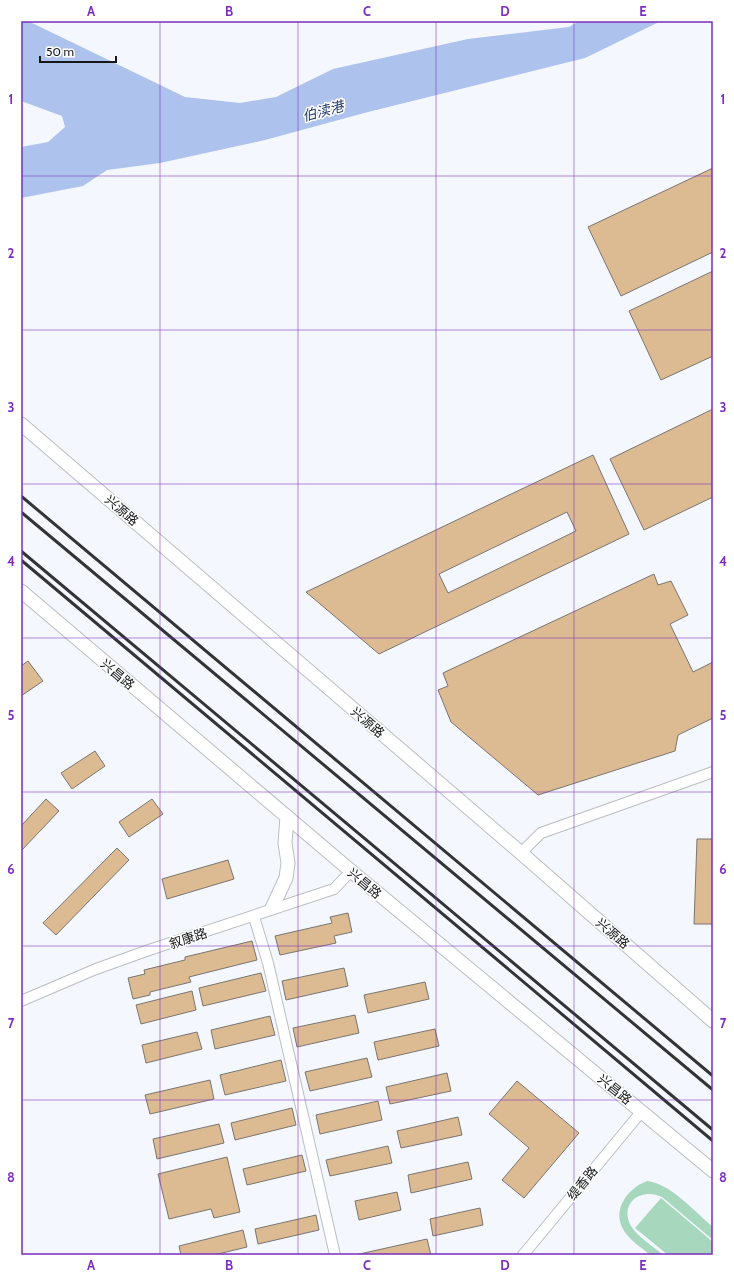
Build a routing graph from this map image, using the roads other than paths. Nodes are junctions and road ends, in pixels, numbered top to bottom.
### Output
1 (21, 424) edge
2 (21, 591) edge
3 (713, 772) edge
4 (287, 817) junction
5 (521, 853) junction
6 (350, 871) junction
7 (272, 908) junction
8 (254, 916) junction
9 (21, 1001) edge
10 (713, 1021) edge
11 (642, 1111) junction
12 (713, 1171) edge
13 (335, 1255) edge
14 (523, 1255) edge

1 - 5 main road, 兴源路
2 - 4 main road, 兴昌路
3 - 5 street
4 - 6 main road, 兴昌路
4 - 7 main road
5 - 10 main road, 兴源路
6 - 7 street, 叙康路
6 - 11 main road, 兴昌路
7 - 8 street, 叙康路
8 - 9 street, 叙康路
8 - 13 street
11 - 12 main road, 兴昌路
11 - 14 street, 缇香路

